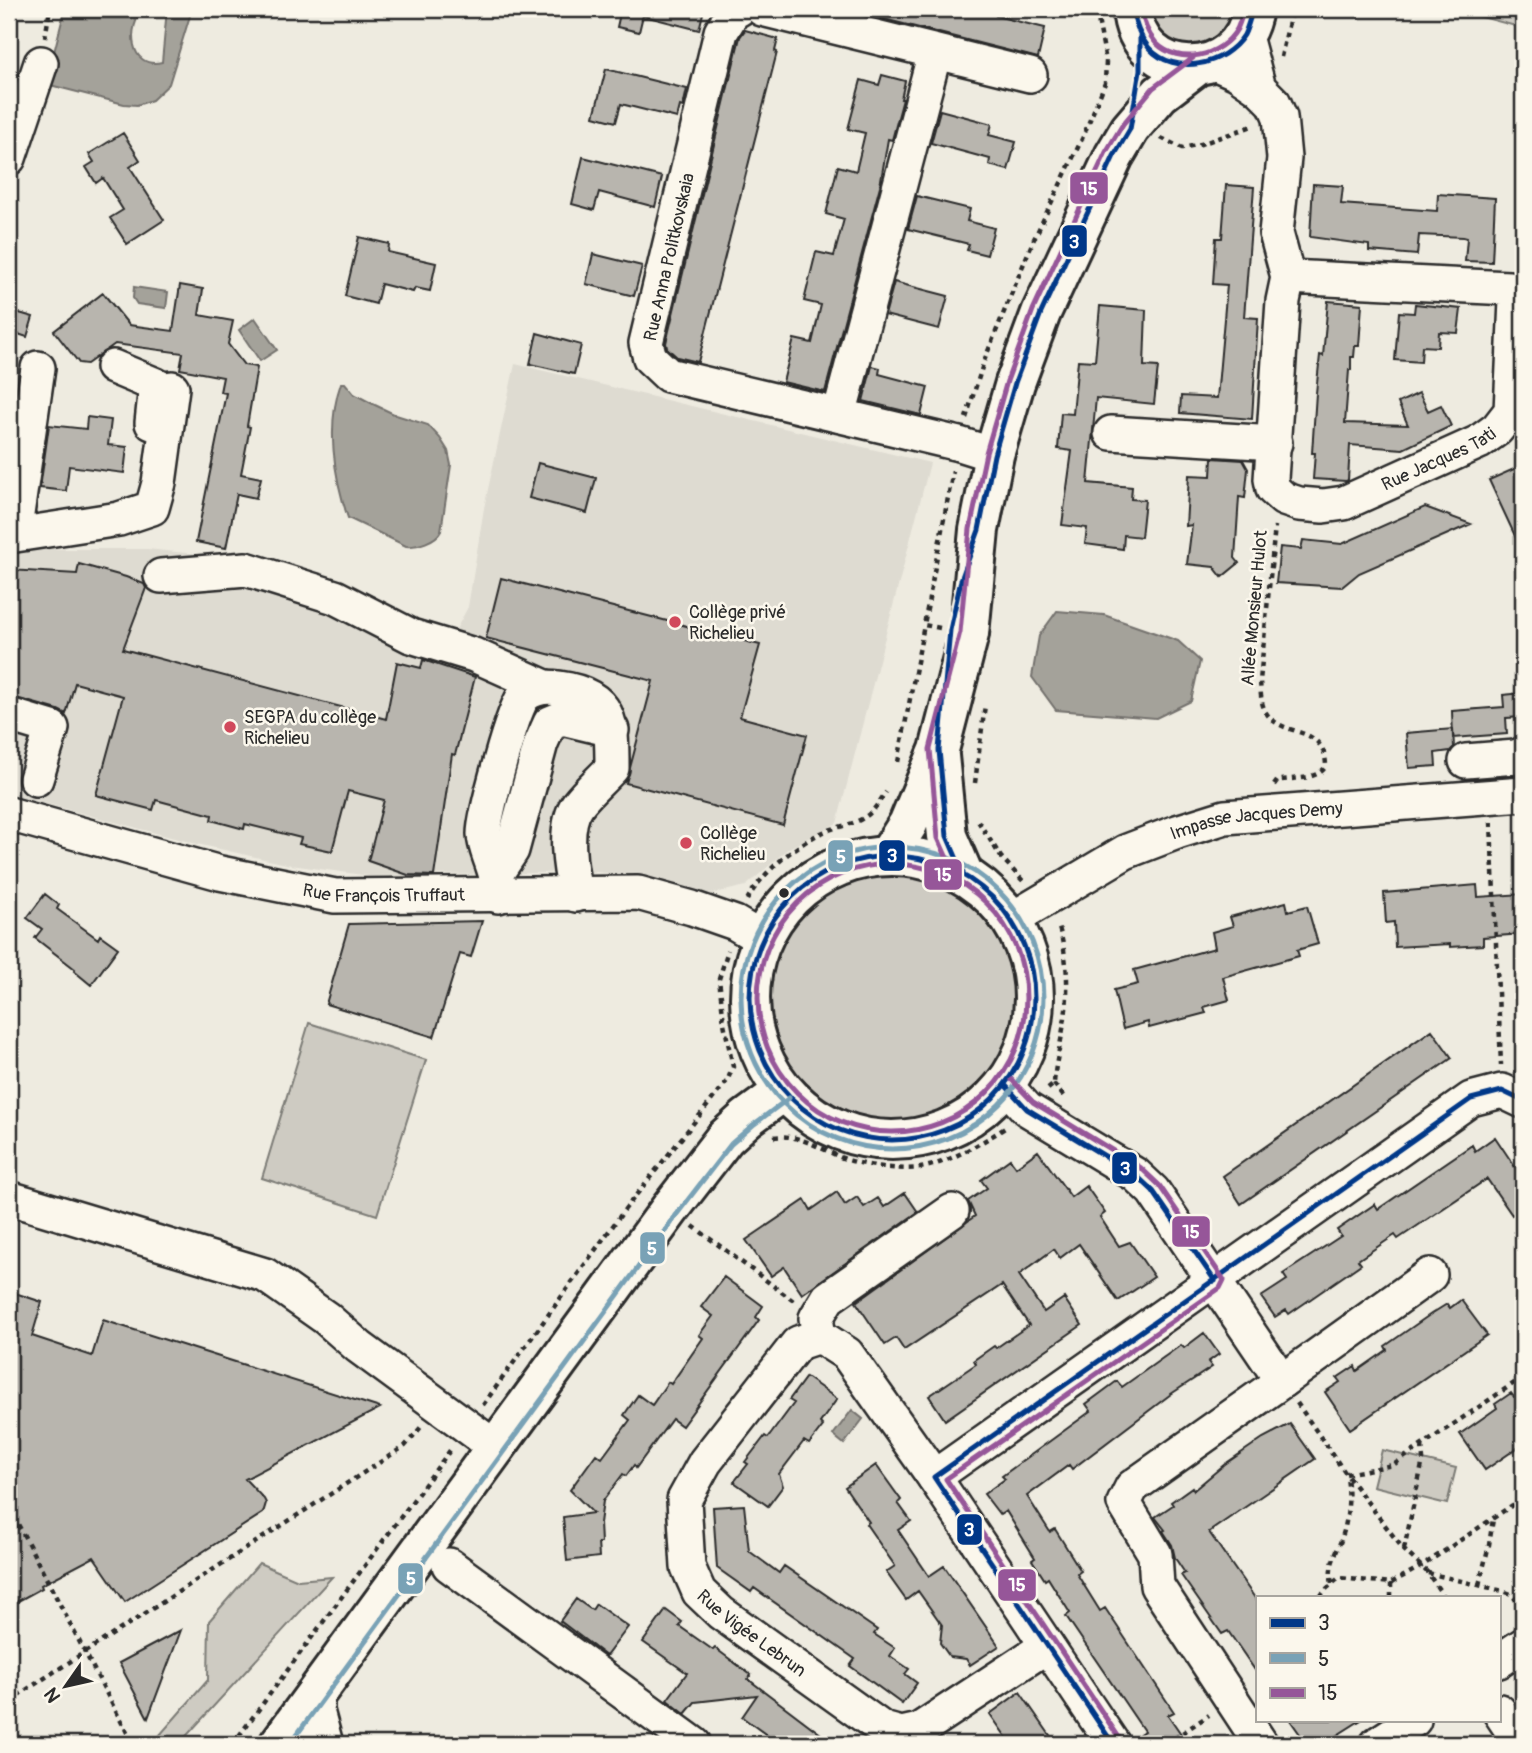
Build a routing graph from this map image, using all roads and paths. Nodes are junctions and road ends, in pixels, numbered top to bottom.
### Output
1 (739, 9) edge
2 (762, 9) edge
3 (1096, 9) edge
4 (1136, 22) edge
5 (1249, 22) edge
6 (935, 52) junction
7 (41, 63) dead end
8 (1205, 64) junction
9 (1030, 75) dead end
10 (1259, 88) junction
11 (1280, 117) junction
12 (1130, 129) junction
13 (9, 158) edge
14 (1288, 278) junction
15 (113, 367) dead end
16 (38, 368) dead end
17 (172, 388) dead end
18 (839, 415) junction
19 (1111, 433) dead end
20 (1275, 443) junction
21 (976, 449) junction
22 (159, 483) junction
23 (1284, 499) junction
24 (979, 530) junction
25 (12, 535) edge
26 (161, 576) dead end
27 (937, 628) junction
28 (543, 686) junction
29 (986, 697) dead end
30 (9, 715) edge
31 (612, 730) junction
32 (939, 750) junction
33 (1523, 754) edge
34 (1466, 761) dead end
35 (895, 772) dead end
36 (36, 779) dead end
37 (891, 785) dead end
38 (973, 793) dead end
39 (1523, 793) edge
40 (1490, 796) junction
41 (9, 814) edge
42 (1273, 814) junction
43 (975, 816) dead end
44 (889, 854) junction
45 (963, 873) junction
46 (497, 885) junction
47 (576, 895) junction
48 (1024, 912) junction
49 (748, 931) junction
50 (784, 1091) junction
51 (1513, 1096) edge
52 (1016, 1097) junction
53 (768, 1139) dead end
54 (9, 1198) edge
55 (953, 1211) dead end
56 (689, 1223) junction
57 (1430, 1275) dead end
58 (1215, 1281) junction
59 (817, 1327) junction
60 (1523, 1377) edge
61 (1282, 1381) junction
62 (439, 1405) junction
63 (481, 1436) junction
64 (1422, 1445) junction
65 (1346, 1474) junction
66 (934, 1477) junction
67 (1523, 1498) edge
68 (9, 1507) edge
69 (1493, 1518) junction
70 (1404, 1550) junction
71 (449, 1565) dead end
72 (1422, 1566) junction
73 (1427, 1572) junction
74 (1332, 1583) junction
75 (1391, 1583) junction
76 (1479, 1586) junction
77 (1321, 1596) edge
78 (1391, 1596) edge
79 (1443, 1596) edge
80 (1523, 1608) edge
81 (1523, 1645) edge
82 (1047, 1646) junction
83 (85, 1652) junction
84 (1500, 1660) edge
85 (317, 1691) junction
86 (9, 1702) edge
87 (1500, 1712) edge
88 (1410, 1722) edge
89 (133, 1744) edge
90 (233, 1744) edge
91 (279, 1744) edge
92 (326, 1744) edge
93 (694, 1744) edge
94 (1113, 1744) edge
95 (1261, 1744) edge
96 (1377, 1744) edge
97 (1521, 1744) edge

1 - 18 street, Rue Anna Politkovskaia
2 - 6 street
3 - 21 path
4 - 8 main road
4 - 12 main road
5 - 8 main road
5 - 10 street
6 - 9 street
6 - 18 street
7 - 13 street
8 - 10 street
8 - 12 main road
10 - 11 street
11 - 12 path
11 - 14 street
12 - 21 main road
14 - 20 street
14 - 23 street, Rue Jacques Tati
15 - 22 street
16 - 25 street
17 - 22 street
18 - 21 street, Rue Anna Politkovskaia
19 - 20 street
20 - 23 street
21 - 24 main road
21 - 27 path
22 - 25 street
23 - 42 path, Allée Monsieur Hulot
24 - 27 main road
24 - 32 main road
26 - 28 street
27 - 32 main road
27 - 35 path
28 - 31 street
28 - 46 street
29 - 38 path
30 - 36 street
31 - 46 street
31 - 47 street
32 - 44 main road
32 - 45 main road
33 - 34 street
37 - 49 path
39 - 40 street, Impasse Jacques Demy
40 - 42 street, Impasse Jacques Demy
40 - 51 path
41 - 46 street, Rue François Truffaut
42 - 48 street, Impasse Jacques Demy
43 - 48 path
44 - 45 main road
44 - 49 main road
45 - 48 main road
46 - 47 street, Rue François Truffaut
47 - 49 street, Rue François Truffaut
48 - 52 main road
48 - 52 path
49 - 50 main road
49 - 63 path
50 - 52 main road
50 - 56 main road
51 - 58 street
52 - 53 path
52 - 58 street
54 - 62 street
55 - 59 street
56 - 59 path
56 - 63 main road
57 - 61 street
58 - 61 street
58 - 66 street
59 - 66 street
59 - 82 street, Rue Vigée Lebrun
60 - 64 path
61 - 65 path
61 - 95 street
62 - 63 street
62 - 83 path
63 - 85 main road
63 - 90 path
64 - 65 path
64 - 70 path
65 - 70 path
65 - 74 path
66 - 82 street
67 - 69 path
68 - 83 path
69 - 72 path
69 - 76 path
70 - 72 path
71 - 93 street
72 - 73 path
72 - 75 path
73 - 76 path
73 - 79 path
74 - 75 path
74 - 77 path
75 - 78 path
76 - 80 path
81 - 84 street
82 - 94 street
83 - 86 path
83 - 89 path
85 - 91 main road
85 - 92 street
87 - 97 street
88 - 96 street

